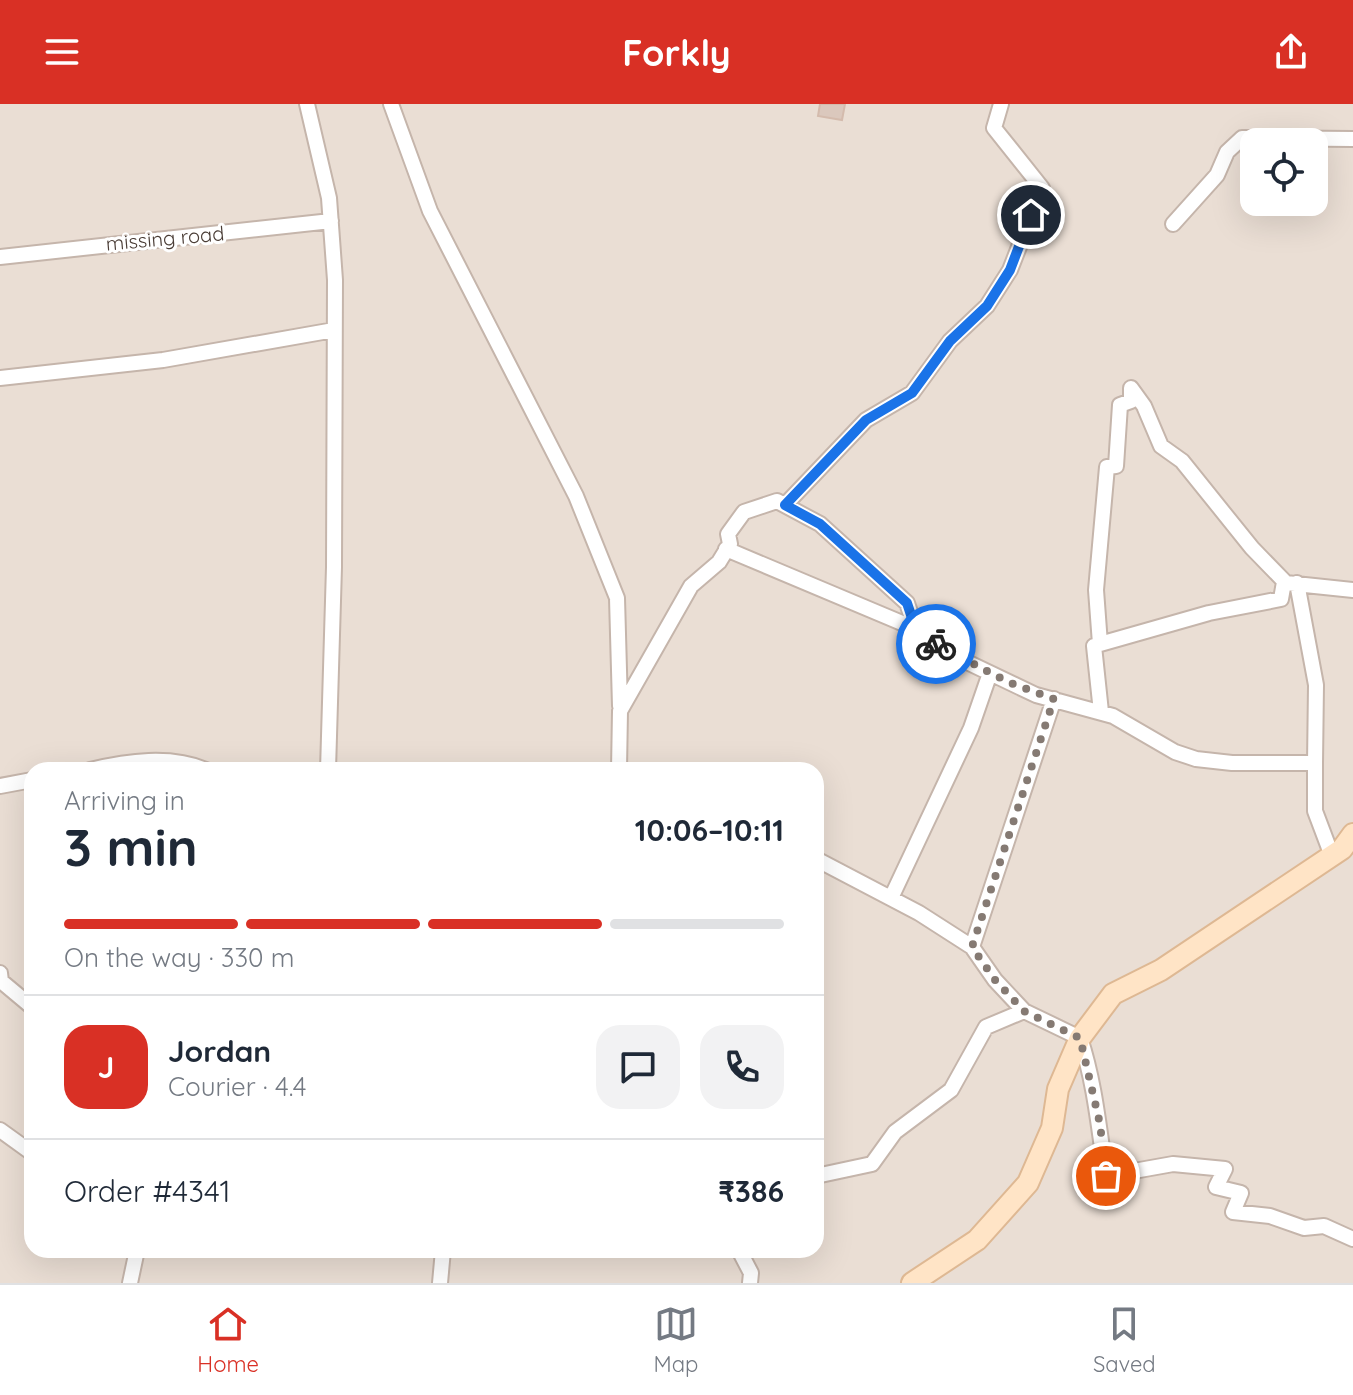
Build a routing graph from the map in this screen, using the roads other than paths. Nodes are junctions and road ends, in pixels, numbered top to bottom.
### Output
1 (307, 104) edge
2 (391, 104) edge
3 (1001, 104) edge
4 (1353, 139) edge
5 (331, 221) junction
6 (1173, 224) dead end
7 (0, 257) edge
8 (334, 330) junction
9 (0, 378) edge
10 (785, 505) junction
11 (726, 549) junction
12 (1291, 582) junction
13 (1353, 590) edge
14 (921, 631) junction
15 (1094, 646) dead end
16 (990, 673) junction
17 (1054, 699) junction
18 (620, 711) junction
19 (1101, 712) junction
20 (132, 762) edge
21 (166, 762) edge
22 (328, 762) edge
23 (619, 762) edge
24 (1315, 763) junction
25 (24, 782) edge
26 (0, 786) edge
27 (1353, 834) edge
28 (1332, 856) junction
29 (824, 863) edge
30 (891, 898) junction
31 (972, 947) junction
32 (0, 973) edge
33 (24, 1000) edge
34 (1024, 1011) junction
35 (1080, 1038) junction
36 (0, 1130) edge
37 (24, 1147) edge
38 (824, 1174) edge
39 (1353, 1239) edge
40 (135, 1258) edge
41 (442, 1258) edge
42 (743, 1258) edge
43 (130, 1283) edge
44 (440, 1283) edge
45 (750, 1283) edge
46 (912, 1283) edge

1 - 5 street
2 - 18 street
3 - 10 street
4 - 6 street
5 - 7 street, missing road
5 - 8 street
8 - 9 street
8 - 22 street
10 - 11 street
10 - 14 street
11 - 14 street
11 - 18 street
12 - 12 street
12 - 13 street
12 - 24 street
14 - 16 street
15 - 19 street
16 - 17 street
16 - 30 street
17 - 19 street
17 - 31 street
18 - 23 street
19 - 24 street
20 - 21 street
24 - 28 street
25 - 26 street
27 - 28 main road
28 - 35 main road
29 - 30 street
30 - 31 street
31 - 34 street
32 - 33 street
34 - 35 street
34 - 38 street
35 - 39 street
35 - 46 main road
36 - 37 street
40 - 43 street
41 - 44 street
42 - 45 street

